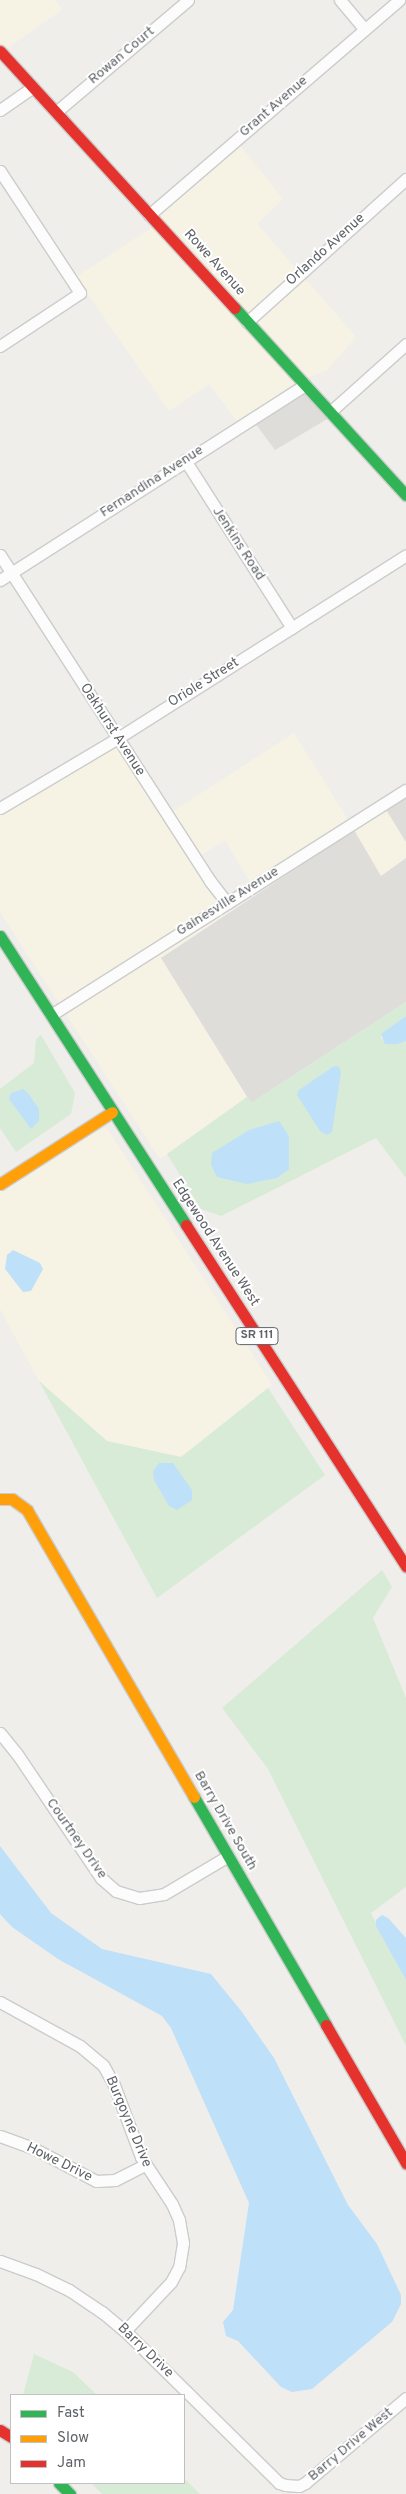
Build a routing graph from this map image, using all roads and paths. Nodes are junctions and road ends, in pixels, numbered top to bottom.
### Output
1 (188, 0) edge
2 (340, 0) edge
3 (399, 0) edge
4 (364, 30) junction
5 (0, 51) edge
6 (33, 87) junction
7 (0, 110) edge
8 (56, 112) junction
9 (0, 171) edge
10 (406, 179) edge
11 (149, 215) junction
12 (247, 322) junction
13 (406, 344) edge
14 (0, 346) edge
15 (305, 385) junction
16 (330, 412) junction
17 (185, 460) junction
18 (406, 495) edge
19 (0, 554) edge
20 (406, 554) edge
21 (12, 573) junction
22 (0, 580) edge
23 (292, 628) junction
24 (118, 738) junction
25 (406, 790) edge
26 (0, 808) edge
27 (227, 904) junction
28 (0, 936) edge
29 (51, 1015) junction
30 (112, 1112) junction
31 (0, 1184) edge
32 (6, 1499) edge
33 (404, 1560) edge
34 (0, 1733) edge
35 (228, 1856) junction
36 (0, 2002) edge
37 (0, 2136) edge
38 (406, 2162) edge
39 (145, 2165) junction
40 (0, 2260) edge
41 (125, 2331) junction
42 (406, 2398) edge
43 (60, 2484) edge
44 (293, 2486) joint
45 (70, 2494) edge

1 - 8 street, Rowan Court
2 - 4 street
3 - 4 street, Grant Avenue
4 - 11 street, Grant Avenue
5 - 6 street, Rowe Avenue
6 - 7 street
6 - 8 street, Rowe Avenue
8 - 11 street, Rowe Avenue
9 - 14 street
10 - 12 street, Orlando Avenue
11 - 12 street, Rowe Avenue
12 - 15 street, Rowe Avenue
13 - 16 street
15 - 16 street, Rowe Avenue
15 - 17 street, Fernandina Avenue
16 - 18 street, Rowe Avenue
17 - 21 street, Fernandina Avenue
17 - 23 street, Jenkins Road
19 - 21 street, Oakhurst Avenue
20 - 23 street, Oriole Street
21 - 22 street, Fernandina Avenue
21 - 24 street, Oakhurst Avenue
23 - 24 street, Oriole Street
24 - 26 street, Oriole Street
24 - 27 street, Oakhurst Avenue
25 - 27 street, Gainesville Avenue
27 - 29 street, Gainesville Avenue
28 - 29 street, Edgewood Avenue West / SR 111
29 - 30 street, Edgewood Avenue West / SR 111
30 - 31 street
30 - 33 street, Edgewood Avenue West / SR 111
32 - 35 street, Barry Drive South
34 - 35 street, Courtney Drive
35 - 38 street, Barry Drive South
36 - 39 street, Burgoyne Drive
37 - 39 street, Howe Drive
39 - 41 street, Burgoyne Drive
40 - 41 street, Barry Drive
41 - 44 street, Barry Drive
42 - 44 street, Barry Drive West
43 - 45 street

